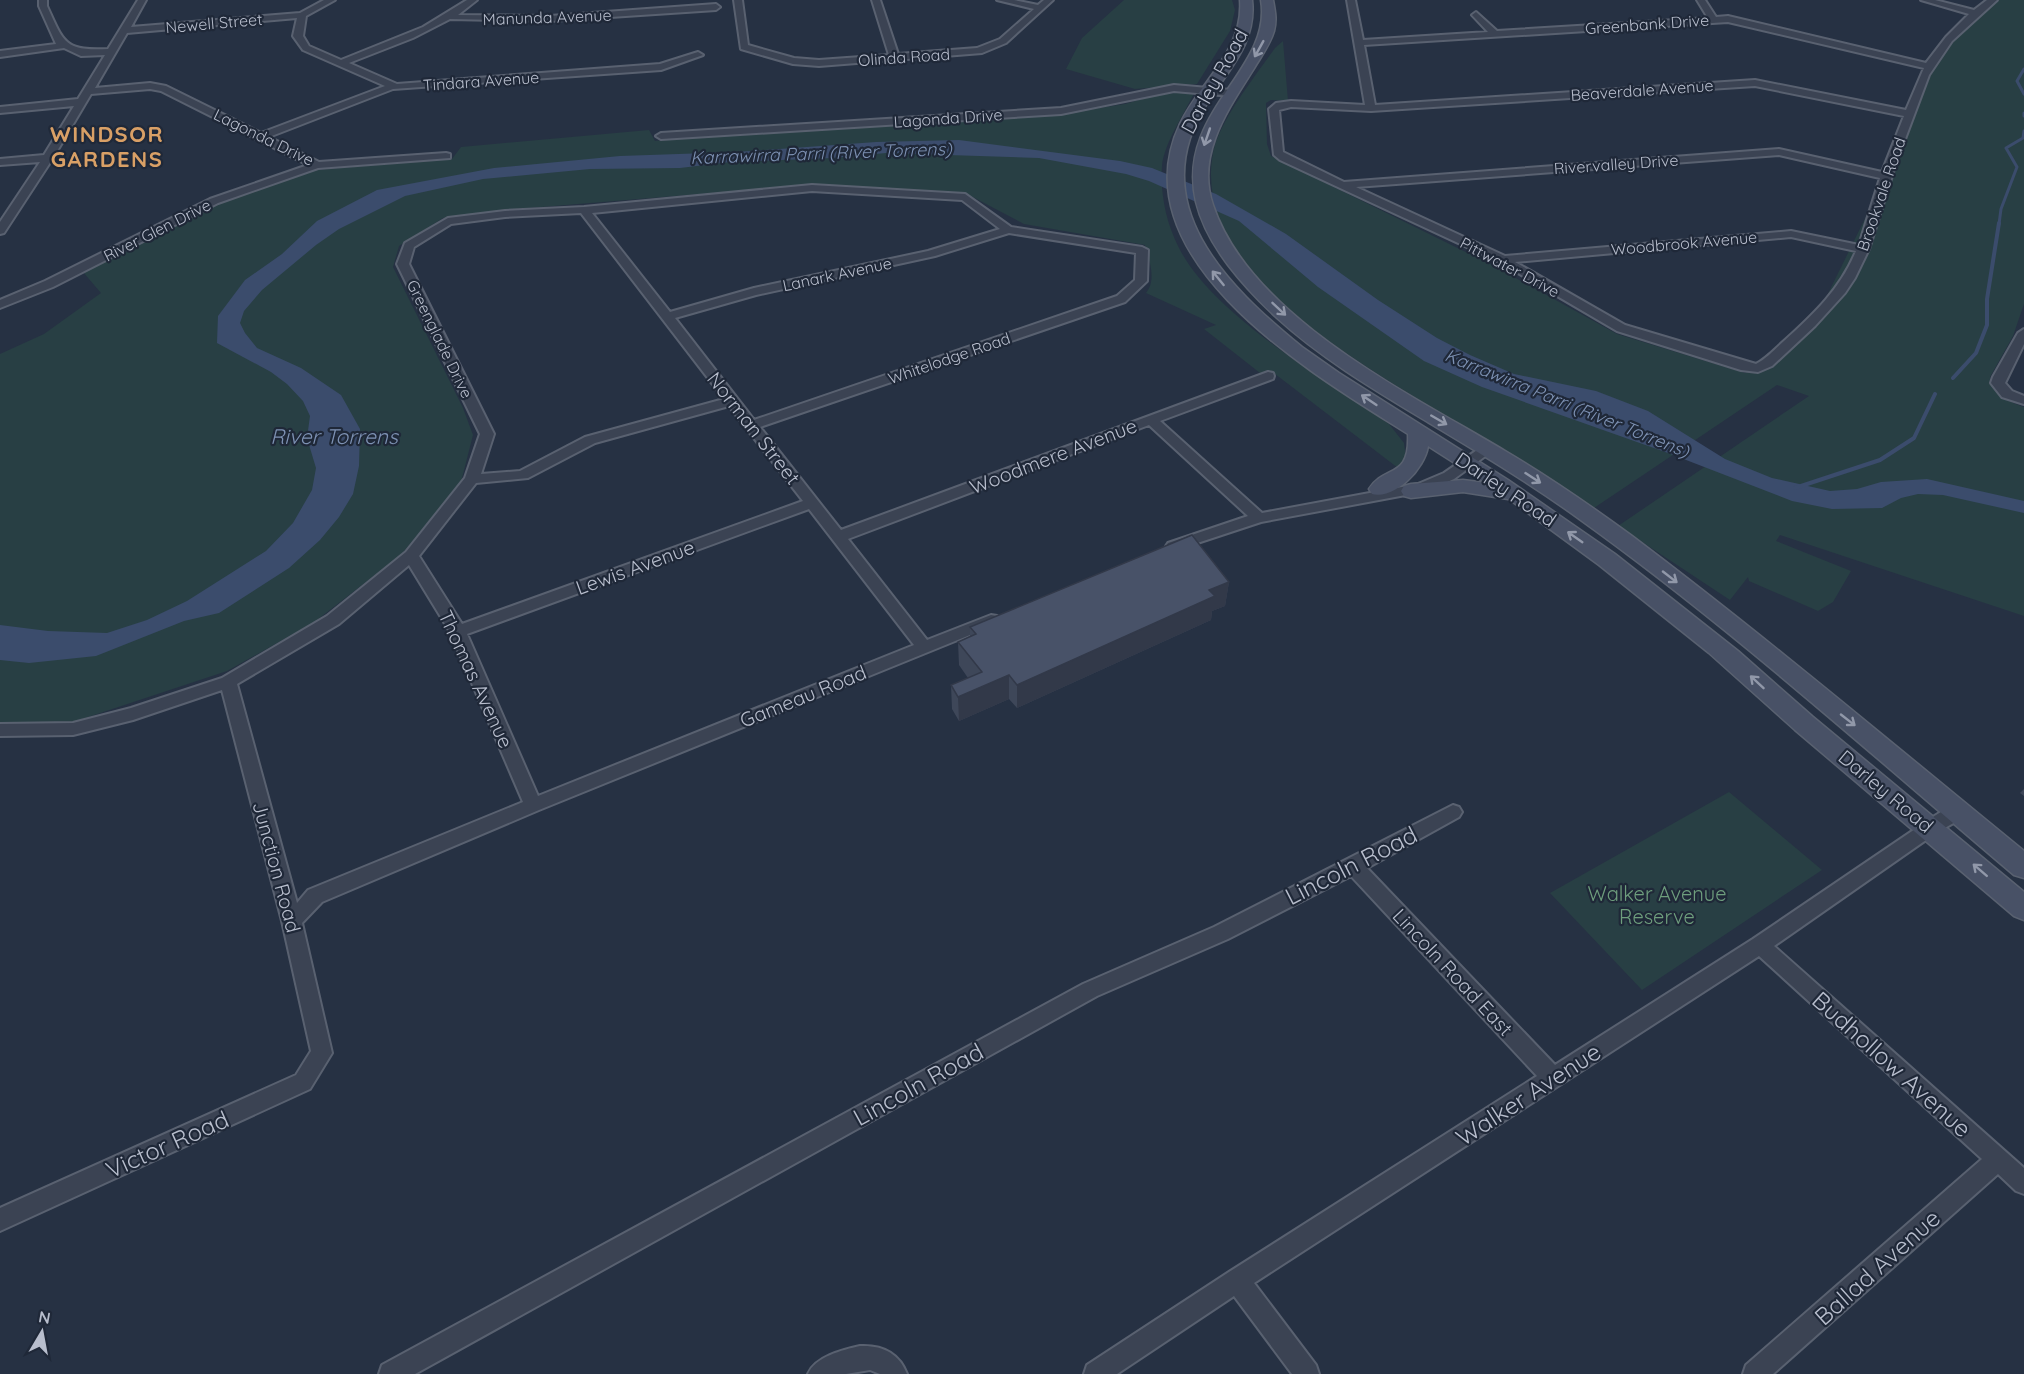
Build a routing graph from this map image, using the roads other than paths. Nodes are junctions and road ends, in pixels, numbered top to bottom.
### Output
1 (43, 0) edge
2 (142, 0) edge
3 (331, 0) edge
4 (473, 0) edge
5 (738, 0) edge
6 (876, 0) edge
7 (1001, 0) edge
8 (1049, 0) edge
9 (1246, 0) edge
10 (1267, 0) edge
11 (1351, 0) edge
12 (1701, 0) edge
13 (1926, 0) edge
14 (1994, 0) edge
15 (716, 8) dead end
16 (1041, 8) junction
17 (1975, 13) junction
18 (303, 15) junction
19 (1476, 15) dead end
20 (451, 17) junction
21 (1713, 20) junction
22 (125, 30) junction
23 (1495, 34) junction
24 (1360, 43) junction
25 (65, 45) junction
26 (111, 52) junction
27 (0, 54) edge
28 (698, 55) dead end
29 (894, 57) junction
30 (340, 63) junction
31 (1929, 66) junction
32 (392, 86) junction
33 (1208, 90) junction
34 (88, 91) junction
35 (1232, 93) junction
36 (81, 102) junction
37 (1371, 108) junction
38 (0, 110) edge
39 (1910, 114) junction
40 (263, 136) junction
41 (661, 136) dead end
42 (1278, 153) joint
43 (446, 156) dead end
44 (48, 158) junction
45 (0, 162) edge
46 (317, 165) junction
47 (1886, 176) junction
48 (1343, 185) junction
49 (584, 210) junction
50 (1008, 230) junction
51 (0, 231) edge
52 (1863, 249) junction
53 (1503, 260) junction
54 (1141, 281) joint
55 (0, 292) edge
56 (12, 299) junction
57 (0, 304) edge
58 (666, 316) junction
59 (2024, 333) edge
60 (1746, 368) joint
61 (1268, 376) dead end
62 (2024, 400) edge
63 (733, 401) junction
64 (1151, 420) junction
65 (752, 425) junction
66 (1418, 432) junction
67 (1488, 448) junction
68 (1464, 461) junction
69 (472, 478) junction
70 (1379, 489) junction
71 (1411, 491) junction
72 (1518, 496) junction
73 (812, 503) junction
74 (1330, 503) junction
75 (1259, 518) junction
76 (838, 537) junction
77 (1162, 550) edge
78 (411, 556) junction
79 (1009, 613) edge
80 (458, 631) junction
81 (924, 647) junction
82 (228, 682) junction
83 (0, 730) edge
84 (533, 805) junction
85 (1452, 812) dead end
86 (1958, 812) junction
87 (1930, 828) junction
88 (1353, 866) junction
89 (2024, 867) edge
90 (2024, 908) edge
91 (292, 921) junction
92 (1760, 945) junction
93 (322, 1053) joint
94 (1553, 1078) junction
95 (1998, 1160) junction
96 (2024, 1183) edge
97 (0, 1220) edge
98 (1237, 1280) junction
99 (404, 1371) edge
100 (820, 1374) edge
101 (896, 1374) edge
102 (1096, 1374) edge
103 (1306, 1374) edge
104 (1755, 1374) edge

1 - 25 street
2 - 22 street
3 - 18 street
4 - 20 street
5 - 29 street, Olinda Road
6 - 29 street
7 - 16 street
8 - 16 street, Olinda Road
9 - 33 main road, Darley Road
10 -> 35 main road, Darley Road
11 - 24 street
12 - 21 street
13 - 17 street
14 - 17 street, Brookvale Road
15 - 20 street, Manunda Avenue
16 - 29 street, Olinda Road
17 - 31 street, Brookvale Road
18 - 22 street, Newell Street
18 - 30 street, Tindara Avenue
19 - 23 street
20 - 30 street
21 - 23 street, Greenbank Drive
21 - 31 street, Greenbank Drive
22 - 26 street
23 - 24 street, Greenbank Drive
24 - 37 street
25 - 26 street
25 - 27 street
26 - 34 street
28 - 32 street, Tindara Avenue
30 - 32 street, Tindara Avenue
31 - 39 street, Brookvale Road
32 - 40 street
33 - 35 street, Lagonda Drive
33 - 41 street, Lagonda Drive
66 -> 33 main road, Darley Road
34 - 36 street
34 - 40 street, Lagonda Drive
35 -> 67 main road, Darley Road
36 - 38 street
36 - 44 street
37 - 39 street, Beaverdale Avenue
37 - 42 street, Beaverdale Avenue
39 - 47 street, Brookvale Road
40 - 46 street, Lagonda Drive
42 - 48 street, Pittwater Drive
43 - 46 street, Lagonda Drive
44 - 45 street
44 - 51 street
46 - 56 street, River Glen Drive
47 - 48 street, Rivervalley Drive
47 - 52 street, Brookvale Road
48 - 53 street, Pittwater Drive
49 - 50 street, Greenglade Drive
49 - 58 street, Norman Street
49 - 69 street, Greenglade Drive
50 - 54 street, Greenglade Drive
50 - 58 street, Lanark Avenue
52 - 53 street, Woodbrook Avenue
52 - 60 street, Brookvale Road
53 - 60 street, Pittwater Drive
54 - 65 street, Whitelodge Road
55 - 56 street
56 - 57 street, River Glen Drive
58 - 63 street, Norman Street
59 - 62 street
61 - 64 street, Woodmere Avenue
63 - 65 street, Norman Street
63 - 69 street
64 - 75 street
64 - 76 street, Woodmere Avenue
65 - 73 street, Norman Street
66 - 68 main road, Darley Road
66 - 70 main road
67 - 68 street
67 -> 86 main road, Darley Road
68 - 70 street
68 - 71 street
68 - 72 main road, Darley Road
69 - 78 street, Greenglade Drive
70 - 74 street
71 - 72 main road
71 - 74 street
87 -> 72 main road, Darley Road
73 - 76 street, Norman Street
73 - 80 street, Lewis Avenue
74 - 75 street
75 - 77 street
76 - 81 street, Norman Street
78 - 80 street, Thomas Avenue
78 - 82 street, Greenglade Drive
79 - 81 street, Gameau Road
80 - 84 street, Thomas Avenue
81 - 84 street, Gameau Road
82 - 83 street, Greenglade Drive
82 - 91 street, Junction Road
84 - 91 street, Gameau Road
85 - 88 street, Lincoln Road
86 - 87 street, Walker Avenue
86 - 89 main road, Darley Road
90 -> 87 main road, Darley Road
87 - 92 street, Walker Avenue
88 - 94 street, Lincoln Road East
88 - 99 street, Lincoln Road
91 - 93 street, Junction Road
92 - 94 street, Walker Avenue
92 - 95 street, Budhollow Avenue
93 - 97 street, Victor Road
94 - 98 street, Walker Avenue
95 - 96 street, Budhollow Avenue
95 - 104 street, Ballad Avenue
98 - 102 street, Walker Avenue
98 - 103 street
100 - 101 street

